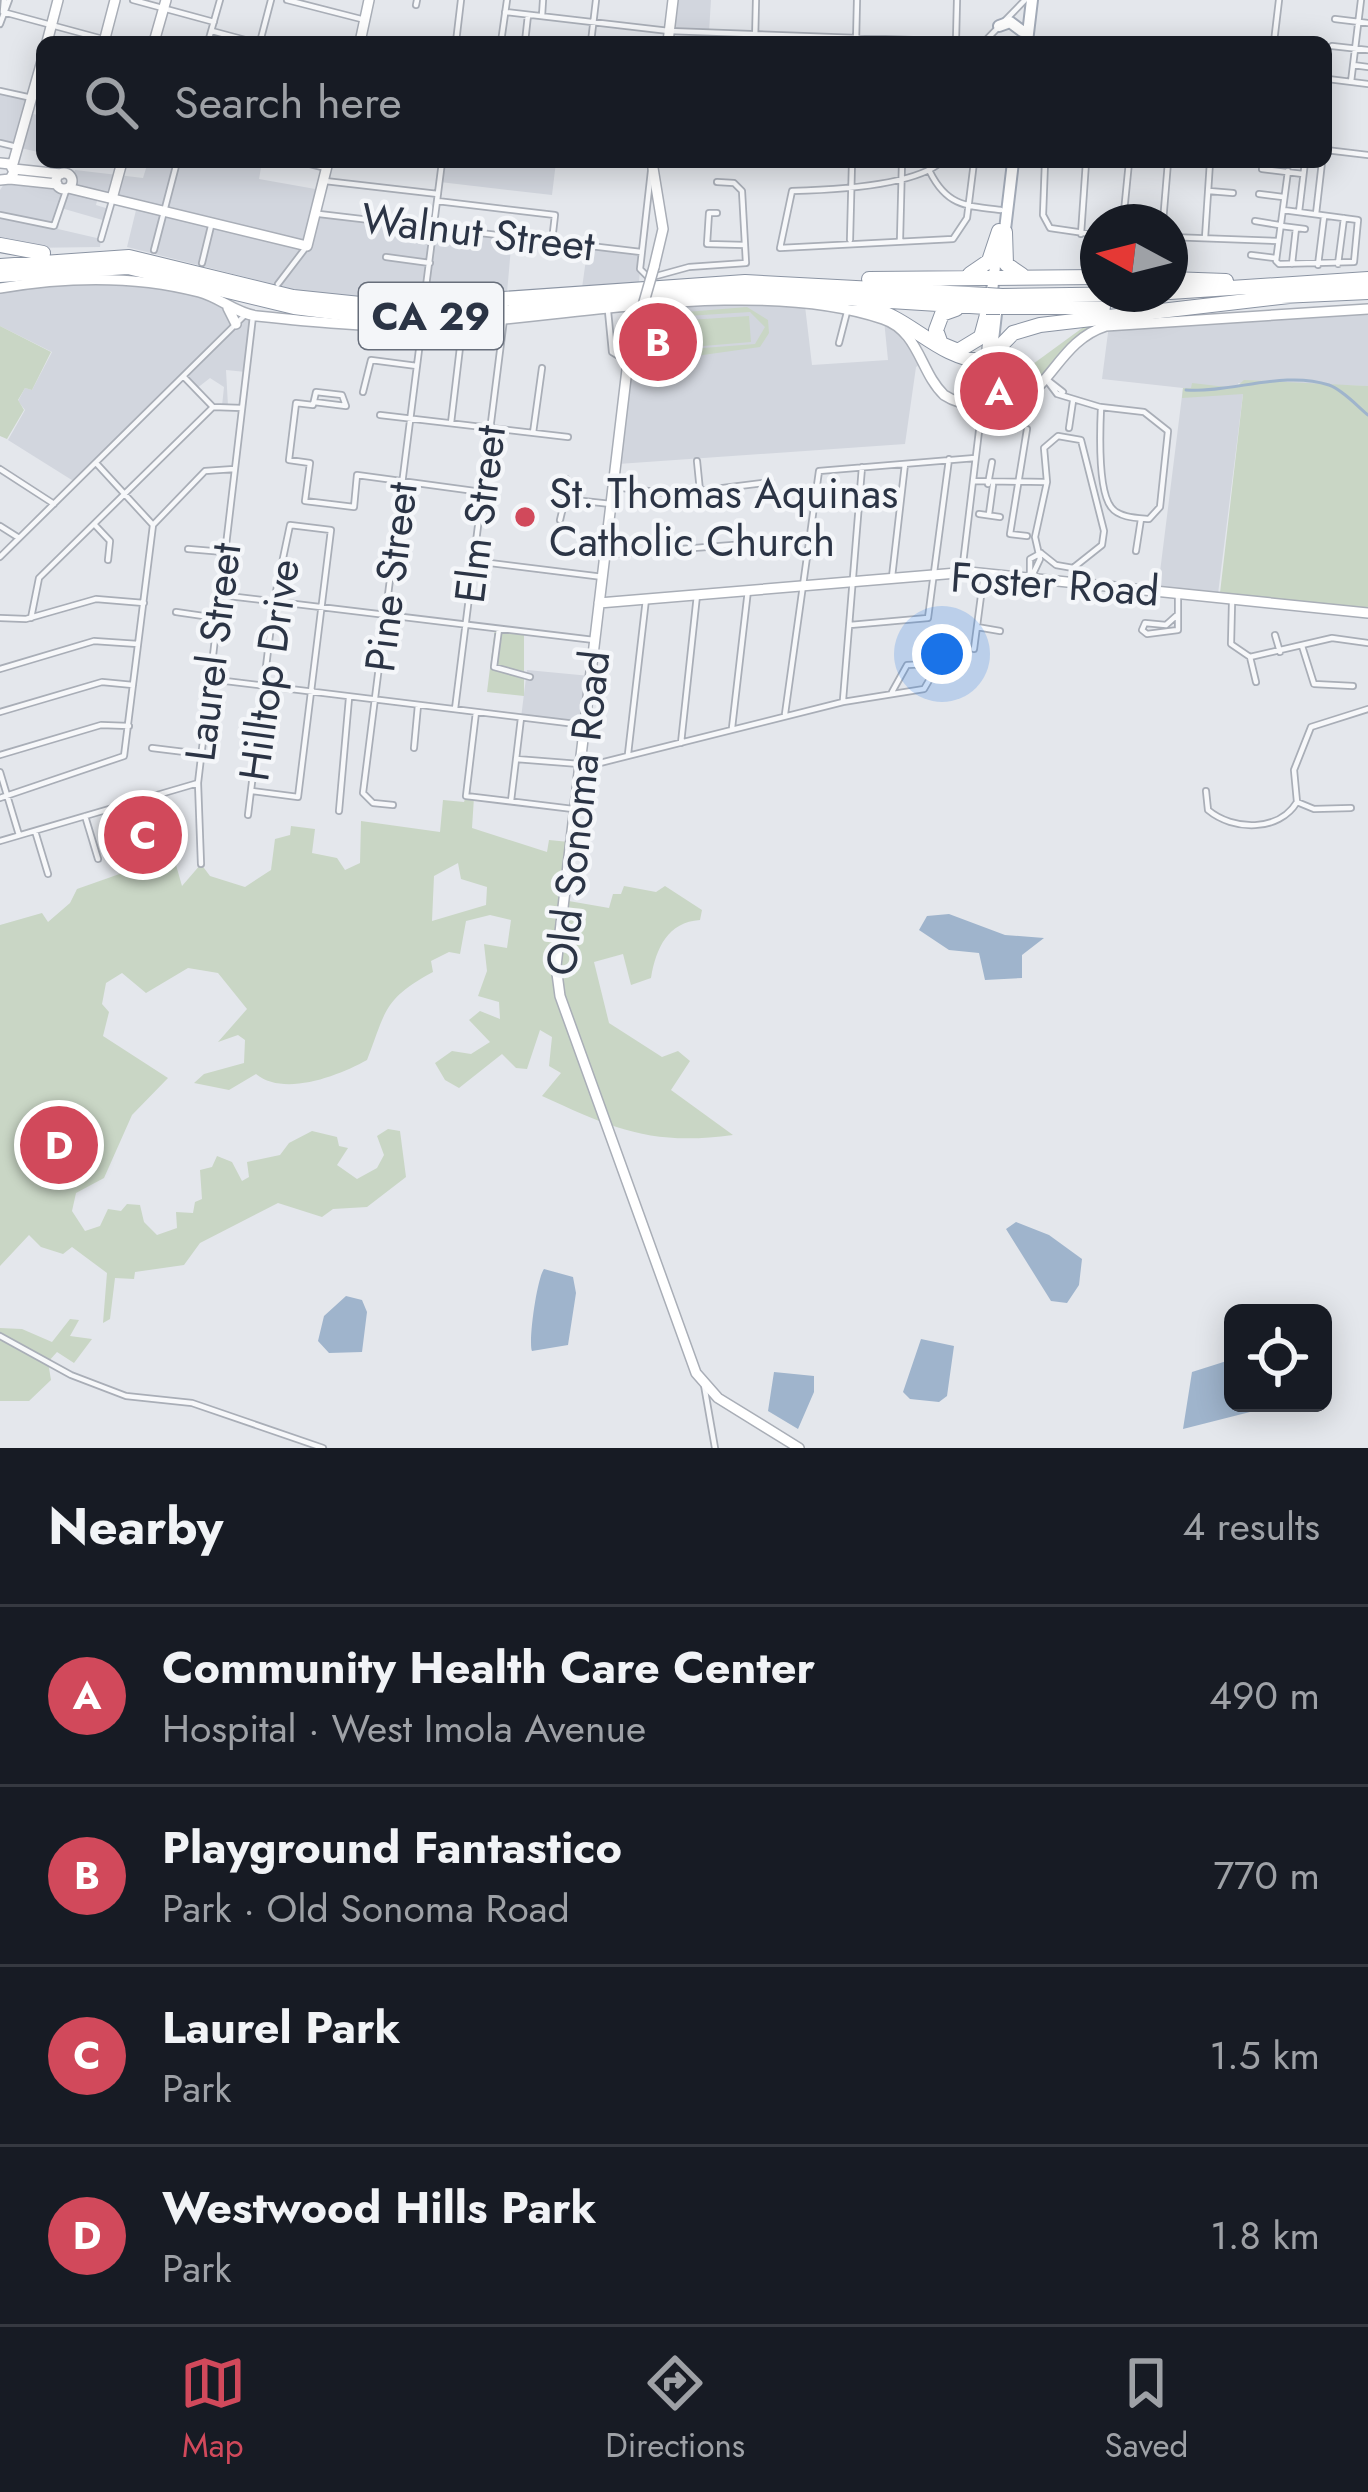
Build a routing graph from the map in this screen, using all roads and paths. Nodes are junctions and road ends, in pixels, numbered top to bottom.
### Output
1 (6, 0) edge
2 (58, 0) edge
3 (115, 0) edge
4 (133, 0) edge
5 (220, 0) edge
6 (271, 0) edge
7 (287, 0) edge
8 (369, 0) edge
9 (461, 0) edge
10 (507, 0) edge
11 (543, 0) edge
12 (596, 0) edge
13 (673, 0) edge
14 (756, 0) edge
15 (857, 0) edge
16 (957, 0) edge
17 (1028, 0) edge
18 (1279, 0) edge
19 (1361, 0) edge
20 (165, 4) edge
21 (3, 12) junction
22 (505, 12) junction
23 (528, 15) junction
24 (542, 16) junction
25 (1336, 19) dead end
26 (365, 20) junction
27 (214, 22) junction
28 (593, 22) junction
29 (1364, 22) edge
30 (0, 24) edge
31 (52, 24) junction
32 (999, 26) junction
33 (212, 31) junction
34 (755, 32) junction
35 (49, 36) edge
36 (92, 36) edge
37 (109, 36) edge
38 (156, 36) edge
39 (210, 36) edge
40 (232, 36) edge
41 (259, 36) edge
42 (361, 36) edge
43 (457, 36) edge
44 (502, 36) edge
45 (526, 36) edge
46 (592, 36) edge
47 (669, 36) edge
48 (755, 36) edge
49 (813, 36) edge
50 (856, 36) edge
51 (956, 36) edge
52 (990, 36) edge
53 (1021, 36) edge
54 (1023, 36) edge
55 (1275, 36) edge
56 (1332, 46) dead end
57 (1355, 49) junction
58 (1368, 50) edge
59 (1354, 65) junction
60 (1368, 67) edge
61 (1332, 80) edge
62 (1352, 82) junction
63 (36, 83) edge
64 (1368, 84) edge
65 (0, 91) edge
66 (32, 98) junction
67 (0, 143) edge
68 (17, 147) junction
69 (1332, 151) edge
70 (1368, 155) edge
71 (0, 163) edge
72 (72, 168) edge
73 (120, 168) edge
74 (175, 168) edge
75 (326, 168) edge
76 (441, 168) edge
77 (651, 168) edge
78 (653, 168) edge
79 (852, 168) edge
80 (902, 168) edge
81 (934, 168) edge
82 (973, 168) edge
83 (1009, 168) edge
84 (1009, 168) edge
85 (1045, 168) edge
86 (1086, 168) edge
87 (1128, 168) edge
88 (1168, 168) edge
89 (1209, 168) edge
90 (1304, 168) edge
91 (1322, 168) edge
92 (1262, 169) dead end
93 (1288, 171) junction
94 (929, 172) junction
95 (1303, 173) junction
96 (902, 176) junction
97 (7, 178) edge
98 (323, 181) junction
99 (717, 182) dead end
100 (66, 183) junction
101 (851, 190) junction
102 (1206, 190) junction
103 (1233, 193) dead end
104 (1259, 194) dead end
105 (113, 195) junction
106 (1284, 197) junction
107 (438, 198) junction
108 (1083, 204) edge
109 (1126, 204) edge
110 (1164, 204) edge
111 (968, 206) junction
112 (165, 208) junction
113 (1001, 209) junction
114 (1282, 210) junction
115 (659, 212) junction
116 (1298, 212) junction
117 (316, 213) junction
118 (717, 213) dead end
119 (1320, 214) junction
120 (0, 215) edge
121 (1344, 218) junction
122 (212, 221) junction
123 (645, 221) junction
124 (1255, 221) dead end
125 (1281, 226) junction
126 (434, 227) junction
127 (1296, 228) junction
128 (1305, 230) dead end
129 (1002, 231) junction
130 (1080, 234) edge
131 (1188, 238) edge
132 (1205, 238) junction
133 (101, 239) dead end
134 (552, 241) junction
135 (850, 241) junction
136 (1279, 241) junction
137 (900, 242) junction
138 (745, 244) junction
139 (0, 245) edge
140 (307, 246) junction
141 (641, 252) junction
142 (1251, 255) dead end
143 (154, 256) junction
144 (386, 257) dead end
145 (1276, 258) junction
146 (202, 263) dead end
147 (430, 263) junction
148 (1338, 264) junction
149 (1318, 265) junction
150 (0, 266) edge
151 (1292, 266) junction
152 (997, 276) junction
153 (1027, 276) junction
154 (956, 277) junction
155 (1080, 277) edge
156 (1368, 279) edge
157 (1188, 280) edge
158 (0, 281) edge
159 (746, 282) junction
160 (278, 284) dead end
161 (1293, 289) junction
162 (458, 291) dead end
163 (1188, 292) edge
164 (1368, 292) edge
165 (787, 293) junction
166 (215, 297) junction
167 (1080, 297) edge
168 (993, 301) junction
169 (1368, 309) edge
170 (608, 310) junction
171 (848, 312) junction
172 (250, 315) junction
173 (504, 319) junction
174 (463, 322) junction
175 (236, 324) junction
176 (422, 326) junction
177 (839, 343) dead end
178 (614, 355) junction
179 (628, 361) junction
180 (988, 362) junction
181 (417, 366) junction
182 (542, 368) dead end
183 (626, 374) junction
184 (184, 377) junction
185 (1045, 378) junction
186 (363, 392) dead end
187 (1072, 401) junction
188 (314, 402) junction
189 (982, 406) junction
190 (213, 407) junction
191 (1101, 407) junction
192 (242, 408) junction
193 (380, 415) dead end
194 (411, 418) junction
195 (451, 423) junction
196 (491, 428) junction
197 (1070, 428) dead end
198 (1027, 429) dead end
199 (533, 433) junction
200 (568, 437) dead end
201 (976, 458) junction
202 (949, 459) junction
203 (697, 461) dead end
204 (96, 462) junction
205 (992, 462) dead end
206 (905, 464) junction
207 (862, 467) junction
208 (0, 469) edge
209 (234, 470) junction
210 (566, 478) dead end
211 (1020, 480) junction
212 (403, 481) junction
213 (973, 481) junction
214 (771, 482) dead end
215 (1047, 482) junction
216 (991, 484) junction
217 (613, 487) junction
218 (700, 491) junction
219 (482, 492) junction
220 (125, 493) junction
221 (565, 499) junction
222 (53, 504) junction
223 (611, 504) junction
224 (979, 514) dead end
225 (989, 514) junction
226 (1000, 517) dead end
227 (1141, 519) junction
228 (560, 520) dead end
229 (94, 524) junction
230 (153, 525) junction
231 (0, 526) edge
232 (1028, 536) dead end
233 (19, 538) junction
234 (808, 539) junction
235 (188, 549) dead end
236 (1136, 551) dead end
237 (225, 552) junction
238 (1041, 553) junction
239 (605, 555) junction
240 (0, 556) edge
241 (108, 560) dead end
242 (474, 561) junction
243 (962, 572) junction
244 (984, 573) junction
245 (935, 574) junction
246 (603, 577) junction
247 (892, 578) junction
248 (1031, 578) junction
249 (854, 581) junction
250 (800, 586) junction
251 (748, 590) junction
252 (1178, 593) junction
253 (220, 595) junction
254 (697, 595) junction
255 (646, 599) junction
256 (1232, 600) junction
257 (274, 601) junction
258 (144, 603) junction
259 (599, 603) junction
260 (322, 607) junction
261 (176, 612) dead end
262 (1368, 613) edge
263 (386, 615) junction
264 (1176, 616) junction
265 (0, 618) edge
266 (31, 618) junction
267 (217, 618) junction
268 (466, 625) junction
269 (850, 625) junction
270 (977, 627) junction
271 (499, 629) junction
272 (1000, 631) dead end
273 (1275, 635) dead end
274 (594, 640) junction
275 (1368, 643) edge
276 (138, 644) junction
277 (1302, 646) junction
278 (974, 649) dead end
279 (1280, 652) junction
280 (1250, 657) junction
281 (0, 669) edge
282 (530, 677) dead end
283 (209, 679) junction
284 (1256, 682) dead end
285 (133, 685) junction
286 (265, 685) junction
287 (1353, 686) dead end
288 (312, 692) junction
289 (892, 692) junction
290 (350, 696) junction
291 (376, 700) junction
292 (843, 702) junction
293 (418, 705) junction
294 (455, 709) junction
295 (1368, 710) edge
296 (0, 712) edge
297 (476, 712) junction
298 (784, 717) junction
299 (521, 718) junction
300 (584, 725) junction
301 (129, 726) junction
302 (732, 730) junction
303 (680, 743) junction
304 (152, 748) dead end
305 (414, 748) dead end
306 (201, 754) junction
307 (0, 755) edge
308 (628, 756) junction
309 (516, 759) junction
310 (578, 767) junction
311 (0, 772) edge
312 (198, 783) junction
313 (252, 791) junction
314 (1206, 791) dead end
315 (3, 797) edge
316 (511, 801) junction
317 (1297, 802) junction
318 (393, 805) dead end
319 (1351, 808) dead end
320 (573, 809) junction
321 (339, 811) dead end
322 (248, 815) dead end
323 (85, 816) junction
324 (35, 831) junction
325 (19, 835) junction
326 (0, 841) edge
327 (98, 859) dead end
328 (201, 864) dead end
329 (48, 874) dead end
330 (0, 1336) edge
331 (704, 1385) junction
332 (716, 1396) junction
333 (704, 1408) junction
334 (322, 1448) edge
335 (715, 1448) edge
336 (799, 1448) edge

1 - 21 street
2 - 31 street
3 - 37 street
4 - 20 street
5 - 27 street
6 - 41 street
7 - 26 street
8 - 26 street
9 - 43 street
10 - 22 street
11 - 24 street
12 - 28 street
13 - 47 street
14 - 34 street
15 - 50 street
16 - 51 street
17 - 32 street
17 - 54 main road
18 - 55 street
19 - 29 street
20 - 27 street
20 - 38 street
21 - 30 street
21 - 31 street
22 - 23 street
22 - 44 street
23 - 24 street
23 - 45 street
24 - 28 street
25 - 29 street
26 - 42 street
27 - 33 street
28 - 46 street
28 - 47 street
29 - 57 street
31 - 35 street
31 - 36 street
32 - 52 street
32 - 53 main road
33 - 39 street
33 - 40 street
34 - 47 street
34 - 48 street
34 - 49 street
56 - 57 street
57 - 58 street
57 - 59 street
59 - 60 street
59 - 62 street
61 - 62 street
62 - 64 street
63 - 66 street
65 - 66 street
66 - 68 street
67 - 68 street
68 - 97 street
69 - 70 street
71 - 97 street
72 - 100 street
73 - 105 street
74 - 112 street
75 - 98 street
76 - 107 street
77 - 123 street, Old Sonoma Road
78 - 115 street, Old Sonoma Road
79 - 101 street
80 - 96 street
81 - 94 street
82 - 111 street
83 - 113 main road
84 - 129 main road
85 - 130 street
86 - 108 street
87 - 109 street
88 - 110 street
89 - 102 street
90 - 95 street
91 - 119 street
92 - 93 street
93 - 95 street
93 - 106 street
94 - 96 street
94 - 111 street
95 - 116 street
96 - 101 street
96 - 137 street
97 - 100 street
98 - 107 street
98 - 117 street
99 - 138 street
100 - 105 street
100 - 120 street
101 - 135 street
101 - 135 street
102 - 103 street
102 - 132 street
104 - 106 street
105 - 112 street
105 - 133 street
106 - 114 street
107 - 126 street
107 - 134 street
111 - 113 street
111 - 137 street
112 - 122 street
112 - 143 street
113 - 129 main road
114 - 116 street
114 - 125 street
115 - 123 street
115 - 179 street, Old Sonoma Road, bridge
116 - 119 street
117 - 126 street, Walnut Street
117 - 140 street
118 - 138 street
119 - 121 street
119 - 149 street
121 - 148 street
121 - 148 street
122 - 140 street
122 - 146 street
123 - 141 street, Old Sonoma Road
124 - 125 street
125 - 127 street
125 - 136 street
126 - 134 street, Walnut Street
126 - 147 street
127 - 128 street
127 - 151 street
129 - 152 main road
129 - 153 highway
129 - 154 highway
131 - 132 street
132 - 136 street
134 - 141 street, Walnut Street
135 - 137 street
136 - 145 street
138 - 141 street, Old Sonoma Road
139 - 143 highway
140 - 160 street
142 - 145 street
143 - 150 highway, CA 29
143 - 159 highway, CA 29
144 - 147 street
145 - 151 street
147 - 162 street
148 - 149 street
149 - 151 street
152 - 153 highway
152 - 154 highway
152 - 168 main road
152 - 180 main road
153 - 155 highway
154 - 159 highway
156 - 161 highway, CA 29
157 - 161 highway
158 - 165 highway, CA 29
158 - 166 street
159 - 168 highway, CA 29
161 - 163 highway, CA 29
161 - 164 highway, CA 29
161 - 168 highway, CA 29
161 - 180 highway
165 - 168 highway, CA 29
165 - 180 highway
166 - 172 street
166 - 175 street
167 - 168 highway, CA 29
168 - 180 street
169 - 185 street
170 - 171 street
170 - 173 street
170 - 178 street
171 - 177 street
171 - 189 street
172 - 175 street
172 - 176 street
172 - 192 street, Laurel Street
173 - 174 street
173 - 196 street, Elm Street
174 - 176 street
174 - 195 street
175 - 184 street
176 - 181 street, Pine Street
178 - 179 street
178 - 183 street
179 - 183 street, Old Sonoma Road
180 - 189 street
181 - 186 street
181 - 194 street, Pine Street
182 - 199 street
183 - 217 street, Old Sonoma Road
184 - 190 street
184 - 204 street
185 - 187 street
185 - 189 street
187 - 191 street
187 - 197 street
188 - 188 street
188 - 212 street
189 - 201 street
190 - 192 street
190 - 220 street
191 - 227 street
191 - 227 street
192 - 209 street, Laurel Street
193 - 194 street
194 - 195 street
194 - 212 street, Pine Street
195 - 196 street
196 - 199 street
196 - 219 street, Elm Street
198 - 211 street
199 - 200 street
201 - 202 street
201 - 213 street
202 - 206 street
202 - 245 street
203 - 218 street
204 - 220 street
204 - 222 street
205 - 216 street
206 - 207 street
206 - 247 street
207 - 234 street
207 - 249 street
208 - 222 street
209 - 230 street
209 - 237 street, Laurel Street
210 - 221 street
211 - 215 street
211 - 216 street
211 - 232 street
212 - 219 street
212 - 263 street, Pine Street
213 - 216 street
213 - 243 street
214 - 218 street
215 - 238 street
215 - 238 street
216 - 225 street
217 - 218 street
217 - 223 street, Old Sonoma Road
219 - 242 street, Elm Street
220 - 229 street
220 - 230 street
221 - 223 street
221 - 228 street
222 - 233 street
223 - 239 street, Old Sonoma Road
224 - 225 street
225 - 226 street
227 - 236 street
229 - 241 street
229 - 266 street
230 - 258 street
231 - 233 street
233 - 240 street
234 - 239 street
234 - 250 street
235 - 237 street
237 - 253 street, Laurel Street
238 - 248 street
239 - 246 street, Old Sonoma Road
242 - 246 street
242 - 268 street, Elm Street
243 - 244 street, Foster Road
243 - 245 street, Foster Road
244 - 248 street, Foster Road
244 - 270 street
245 - 247 street, Foster Road
245 - 269 street
246 - 259 street, Old Sonoma Road
247 - 249 street, Foster Road
248 - 252 street, Foster Road
249 - 250 street, Foster Road
249 - 269 street
250 - 251 street, Foster Road
250 - 298 street
251 - 254 street, Foster Road
251 - 302 street
252 - 256 street, Foster Road
252 - 264 street
253 - 257 street
253 - 267 street, Laurel Street
254 - 255 street, Foster Road
254 - 303 street
255 - 259 street, Foster Road
255 - 308 street
256 - 262 street, Foster Road
256 - 280 street
257 - 260 street
257 - 260 street, Hilltop Drive
257 - 286 street, Hilltop Drive
258 - 266 street
258 - 276 street
259 - 274 street, Old Sonoma Road
260 - 263 street
260 - 288 street
261 - 267 street
263 - 268 street
263 - 291 street, Pine Street
264 - 264 street
265 - 266 street
267 - 283 street, Laurel Street
268 - 271 street
268 - 294 street, Elm Street
269 - 292 street
270 - 272 street
270 - 278 street
271 - 274 street
271 - 282 street
273 - 279 street
274 - 300 street, Old Sonoma Road
275 - 277 street
276 - 281 street
276 - 285 street
277 - 279 street
277 - 287 street
279 - 280 street
280 - 284 street
283 - 286 street
283 - 306 street, Laurel Street
285 - 296 street
285 - 301 street
286 - 288 street
286 - 313 street, Hilltop Drive
288 - 290 street
288 - 313 street
289 - 289 street
289 - 292 street
290 - 291 street
290 - 321 street
291 - 293 street
291 - 318 street, Pine Street
292 - 298 street
293 - 294 street
293 - 305 street
294 - 297 street
295 - 317 street
297 - 299 street
297 - 316 street
298 - 302 street
299 - 300 street
299 - 309 street
300 - 310 street, Old Sonoma Road
301 - 307 street
301 - 315 street
302 - 303 street
303 - 308 street
304 - 306 street
306 - 312 street, Laurel Street
308 - 310 street
309 - 310 street
309 - 316 street
310 - 320 street, Old Sonoma Road
311 - 315 street
312 - 323 street, Laurel Street
312 - 328 street
313 - 322 street, Hilltop Drive
314 - 317 street
315 - 325 street
316 - 320 street
317 - 319 street
320 - 331 street, Old Sonoma Road
323 - 324 street, Laurel Street
323 - 327 street
324 - 325 street, Laurel Street
324 - 329 street
325 - 326 street, Laurel Street
330 - 334 street
331 - 332 street, Old Sonoma Road
331 - 333 street
332 - 333 street
332 - 336 street, Old Sonoma Road
333 - 335 street

